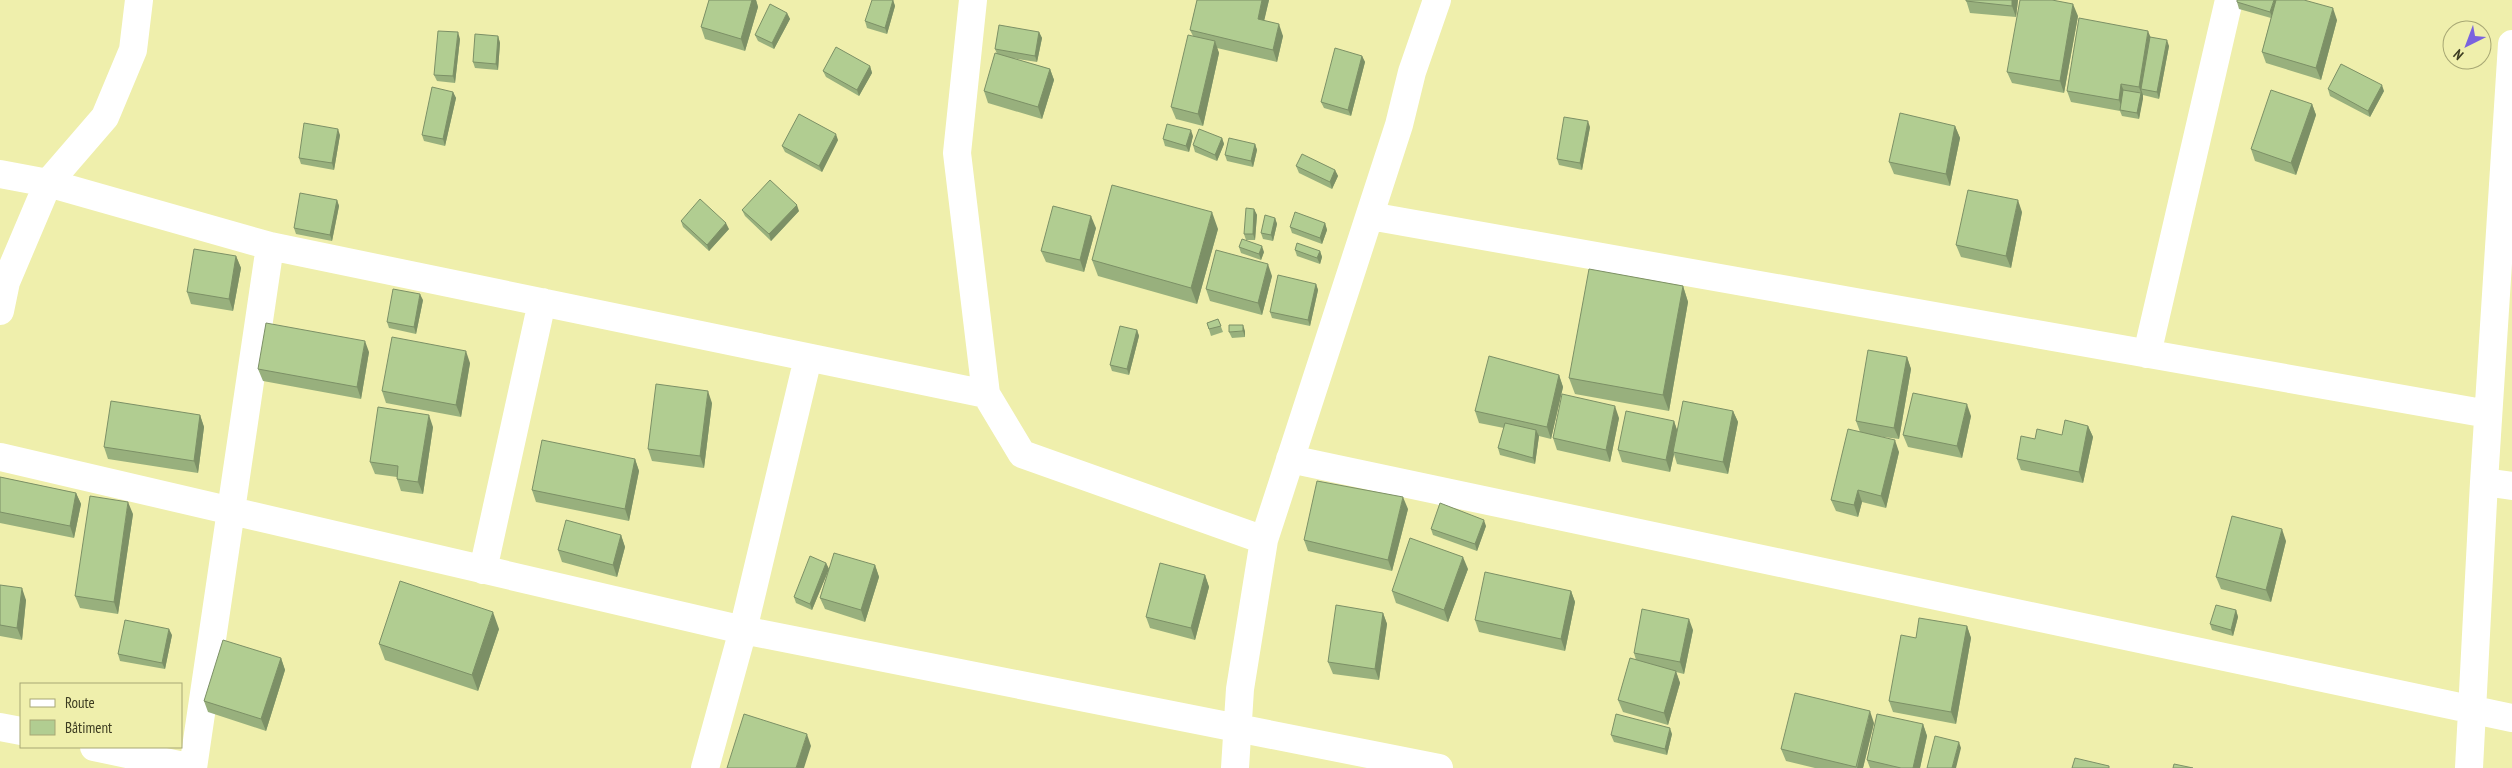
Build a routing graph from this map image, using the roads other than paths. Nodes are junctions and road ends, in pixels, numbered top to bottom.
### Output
1 (138, 0) edge
2 (973, 0) edge
3 (1437, 0) edge
4 (2229, 0) edge
5 (2512, 44) edge
6 (0, 174) edge
7 (48, 183) junction
8 (1370, 216) junction
9 (270, 246) junction
10 (542, 302) junction
11 (0, 311) edge
12 (2147, 354) junction
13 (808, 358) junction
14 (986, 394) junction
15 (2488, 414) junction
16 (0, 457) edge
17 (1290, 459) junction
18 (2484, 482) junction
19 (2512, 486) edge
20 (231, 511) junction
21 (1264, 540) junction
22 (483, 570) junction
23 (743, 630) junction
24 (2472, 711) junction
25 (2512, 718) edge
26 (0, 727) edge
27 (1238, 728) junction
28 (20, 731) edge
29 (99, 748) edge
30 (193, 768) edge
31 (706, 768) edge
32 (1235, 768) edge
33 (1439, 768) edge
34 (2469, 768) edge

1 - 7 street
2 - 14 street
3 - 8 street
4 - 12 street
5 - 15 street
6 - 7 street
7 - 9 street
7 - 11 street
8 - 12 street
8 - 17 street
9 - 10 street
9 - 20 street
10 - 13 street
10 - 22 street
12 - 15 street
13 - 14 street
13 - 23 street
14 - 21 street
15 - 18 street
16 - 20 street
17 - 21 street
17 - 24 street
18 - 19 street
18 - 24 street
20 - 22 street
20 - 30 street
21 - 27 street
22 - 23 street
23 - 27 street
23 - 31 street
24 - 25 street
24 - 34 street
26 - 28 street
27 - 32 street
27 - 33 street
29 - 30 street

